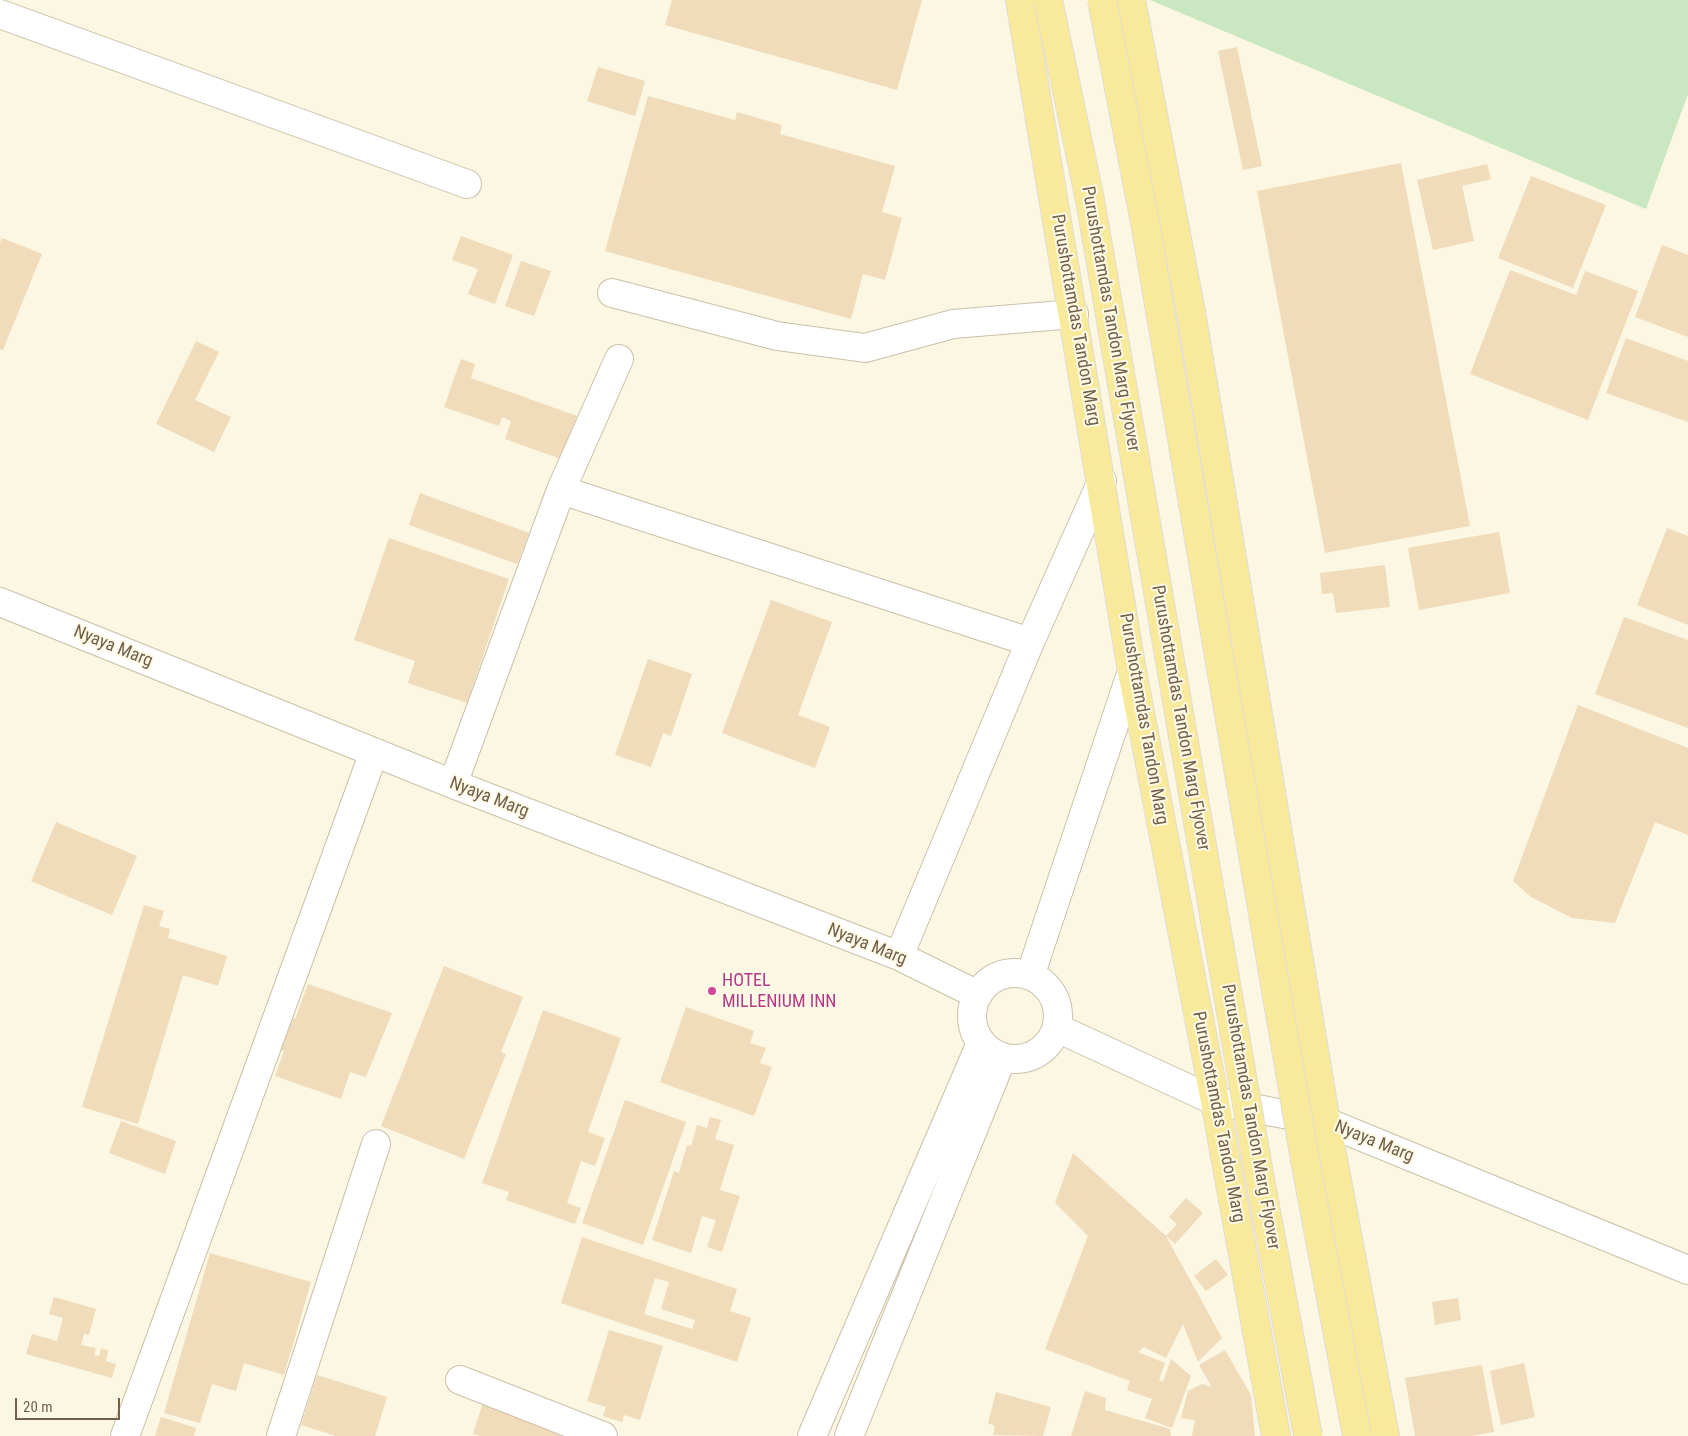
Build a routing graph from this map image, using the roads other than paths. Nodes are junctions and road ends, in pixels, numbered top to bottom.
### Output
1 (1020, 0) edge
2 (1048, 0) edge
3 (1102, 0) edge
4 (1131, 0) edge
5 (0, 14) edge
6 (467, 184) dead end
7 (612, 293) dead end
8 (1074, 314) junction
9 (619, 359) dead end
10 (1102, 481) junction
11 (561, 490) junction
12 (0, 602) edge
13 (1030, 642) junction
14 (1132, 671) junction
15 (374, 752) junction
16 (453, 784) junction
17 (898, 956) junction
18 (1030, 976) junction
19 (978, 995) junction
20 (1057, 1028) junction
21 (991, 1050) junction
22 (1215, 1101) junction
23 (1326, 1122) junction
24 (376, 1144) dead end
25 (1688, 1270) edge
26 (460, 1380) dead end
27 (125, 1436) edge
28 (281, 1436) edge
29 (603, 1436) edge
30 (812, 1436) edge
31 (849, 1436) edge
32 (1276, 1436) edge
33 (1308, 1436) edge
34 (1357, 1436) edge
35 (1385, 1436) edge

1 - 8 main road, Purushottamdas Tandon Marg
2 - 33 main road, Purushottamdas Tandon Marg Flyover, bridge
3 - 34 main road, bridge
4 - 23 main road
5 - 6 street
7 - 8 street
8 - 10 main road, Purushottamdas Tandon Marg
9 - 11 street
10 - 13 street
10 - 14 main road, Purushottamdas Tandon Marg
11 - 13 street
11 - 16 street
12 - 15 street, Nyaya Marg
13 - 17 street
14 - 18 street
14 - 22 main road, Purushottamdas Tandon Marg
15 - 16 street, Nyaya Marg
15 - 27 street
16 - 17 street, Nyaya Marg
17 - 19 street, Nyaya Marg
18 - 19 street
18 - 20 street
19 - 21 street
20 - 21 street
20 - 22 street, Nyaya Marg
21 - 30 street
21 - 31 street
22 - 23 street, Nyaya Marg
22 - 32 main road, Purushottamdas Tandon Marg
23 - 25 street, Nyaya Marg
23 - 35 main road
24 - 28 street
26 - 29 street

